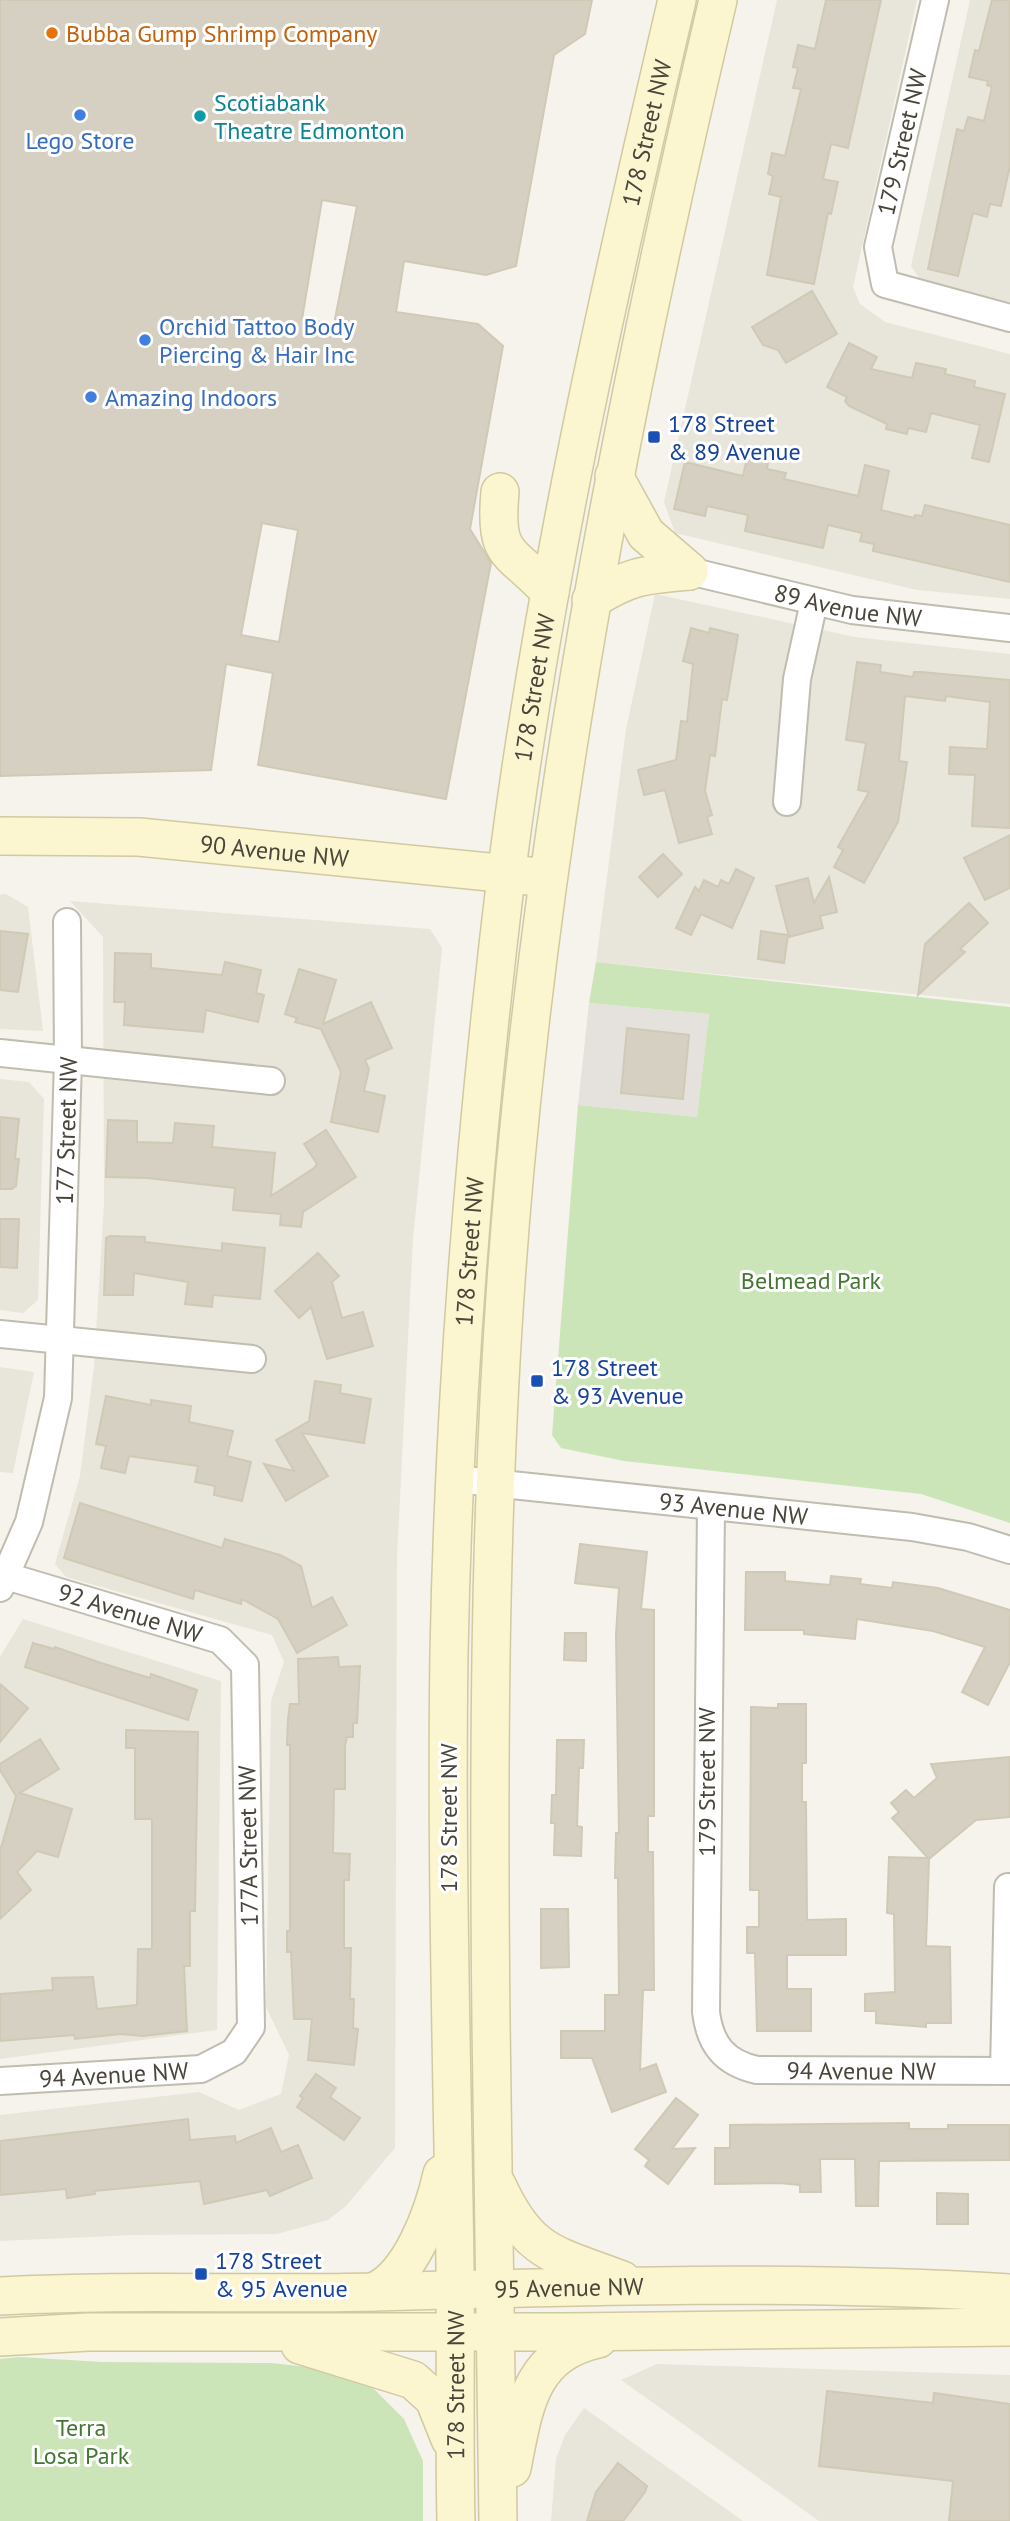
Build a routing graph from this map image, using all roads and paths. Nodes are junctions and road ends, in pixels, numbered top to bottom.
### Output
1 (677, 0) edge
2 (718, 0) edge
3 (935, 0) edge
4 (1010, 318) edge
5 (614, 477) junction
6 (499, 492) dead end
7 (689, 570) junction
8 (550, 592) junction
9 (591, 600) junction
10 (814, 602) junction
11 (1010, 628) edge
12 (787, 802) dead end
13 (0, 836) edge
14 (507, 874) junction
15 (548, 879) junction
16 (67, 922) dead end
17 (0, 1053) edge
18 (68, 1060) junction
19 (271, 1081) dead end
20 (0, 1334) edge
21 (60, 1340) junction
22 (252, 1359) dead end
23 (455, 1479) junction
24 (494, 1483) junction
25 (711, 1507) junction
26 (1010, 1550) edge
27 (3, 1582) edge
28 (245, 1665) joint
29 (1008, 1887) dead end
30 (251, 2026) joint
31 (722, 2054) joint
32 (1007, 2071) edge
33 (0, 2081) edge
34 (452, 2135) junction
35 (493, 2174) junction
36 (639, 2287) junction
37 (454, 2289) junction
38 (494, 2289) junction
39 (373, 2292) junction
40 (1010, 2293) edge
41 (0, 2296) edge
42 (1010, 2328) edge
43 (635, 2331) junction
44 (261, 2332) junction
45 (456, 2332) junction
46 (496, 2333) junction
47 (0, 2337) edge
48 (454, 2449) junction
49 (456, 2521) edge
50 (500, 2521) edge

1 - 8 main road, 178 Street NW
2 - 5 main road, 178 Street NW
3 - 4 street, 179 Street NW
5 - 7 main road
5 - 9 main road, 178 Street NW
6 - 8 main road
7 - 9 main road
7 - 10 street, 89 Avenue NW
8 - 14 main road, 178 Street NW
9 - 15 main road, 178 Street NW
10 - 11 street, 89 Avenue NW
10 - 12 street
13 - 14 main road, 90 Avenue NW
14 - 15 main road, 90 Avenue NW
14 - 23 main road, 178 Street NW
15 - 24 main road, 178 Street NW
16 - 18 street, 177 Street NW
17 - 18 street
18 - 19 street
18 - 21 street, 177 Street NW
20 - 21 street
21 - 22 street
21 - 27 street, 177 Street NW
23 - 24 street, 93 Avenue NW
23 - 34 main road, 178 Street NW
24 - 25 street, 93 Avenue NW
24 - 35 main road, 178 Street NW
25 - 26 street, 93 Avenue NW
25 - 31 street, 179 Street NW
27 - 28 street, 92 Avenue NW
28 - 30 street, 177A Street NW
29 - 32 street, 94 Avenue NW
30 - 33 street, 94 Avenue NW
31 - 32 street, 94 Avenue NW
34 - 37 main road, 178 Street NW
34 - 39 main road
35 - 36 main road
35 - 38 main road, 178 Street NW
36 - 38 main road, 95 Avenue NW
36 - 40 main road, 95 Avenue NW
37 - 38 main road, 95 Avenue NW
37 - 39 main road, 95 Avenue NW
37 - 45 main road, 178 Street NW
38 - 46 main road, 178 Street NW
39 - 41 main road, 95 Avenue NW
42 - 43 main road, 95 Avenue NW
43 - 46 main road, 95 Avenue NW
43 - 50 main road
44 - 45 main road, 95 Avenue NW
44 - 47 main road, 95 Avenue NW
44 - 48 main road
45 - 46 main road, 95 Avenue NW
45 - 48 main road, 178 Street NW
46 - 50 main road, 178 Street NW
48 - 49 main road, 178 Street NW

